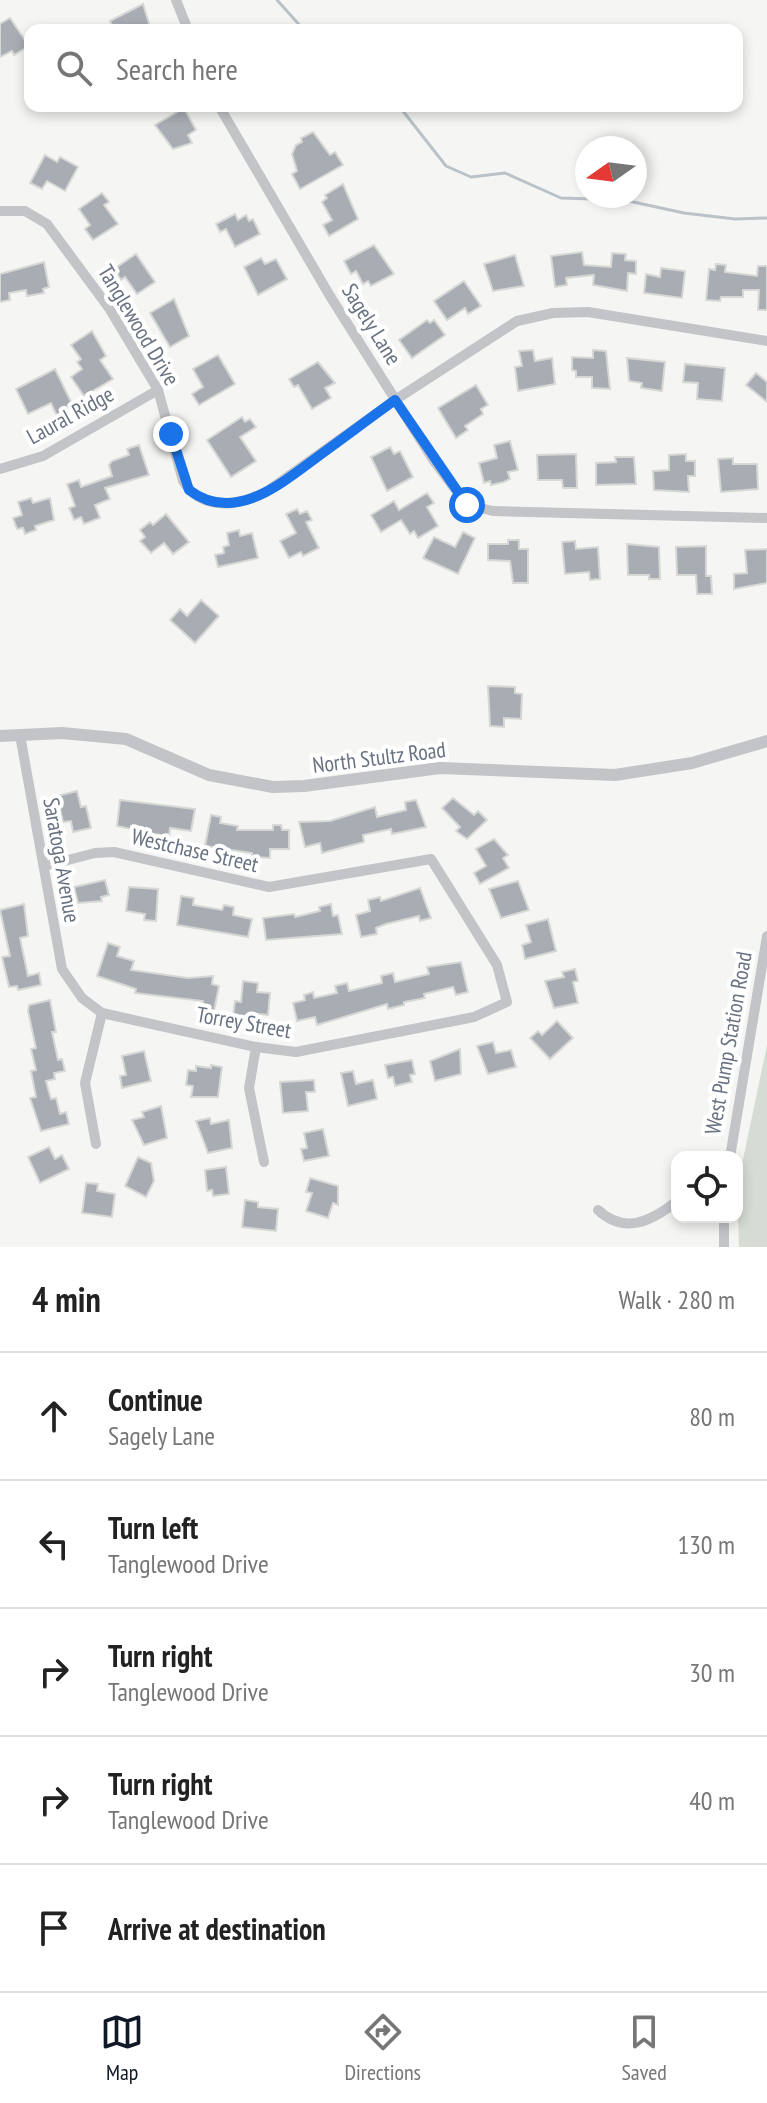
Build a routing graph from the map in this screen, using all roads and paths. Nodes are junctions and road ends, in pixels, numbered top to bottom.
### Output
1 (176, 0) edge
2 (186, 24) edge
3 (223, 112) edge
4 (0, 211) edge
5 (767, 341) edge
6 (158, 390) junction
7 (395, 400) junction
8 (0, 469) edge
9 (767, 518) edge
10 (20, 735) junction
11 (0, 736) edge
12 (767, 741) edge
13 (45, 866) junction
14 (767, 936) edge
15 (74, 989) joint
16 (507, 1002) joint
17 (102, 1013) junction
18 (256, 1047) junction
19 (96, 1144) dead end
20 (731, 1151) edge
21 (264, 1162) dead end
22 (671, 1205) edge
23 (598, 1210) dead end
24 (724, 1223) edge
25 (724, 1247) edge

1 - 2 street
3 - 7 street, Sagely Lane
4 - 6 street, Tanglewood Drive
5 - 7 street, Tanglewood Drive
6 - 7 street, Tanglewood Drive
6 - 8 street, Laural Ridge
7 - 9 street, Sagely Lane
10 - 11 street, North Stultz Road
10 - 12 street, North Stultz Road
10 - 13 street, Saratoga Avenue
13 - 15 street, Saratoga Avenue
13 - 16 street, Westchase Street
14 - 20 street, West Pump Station Road
15 - 17 street, Torrey Street
16 - 18 street, Torrey Street
17 - 18 street, Torrey Street
17 - 19 street
18 - 21 street
22 - 23 street
24 - 25 street

